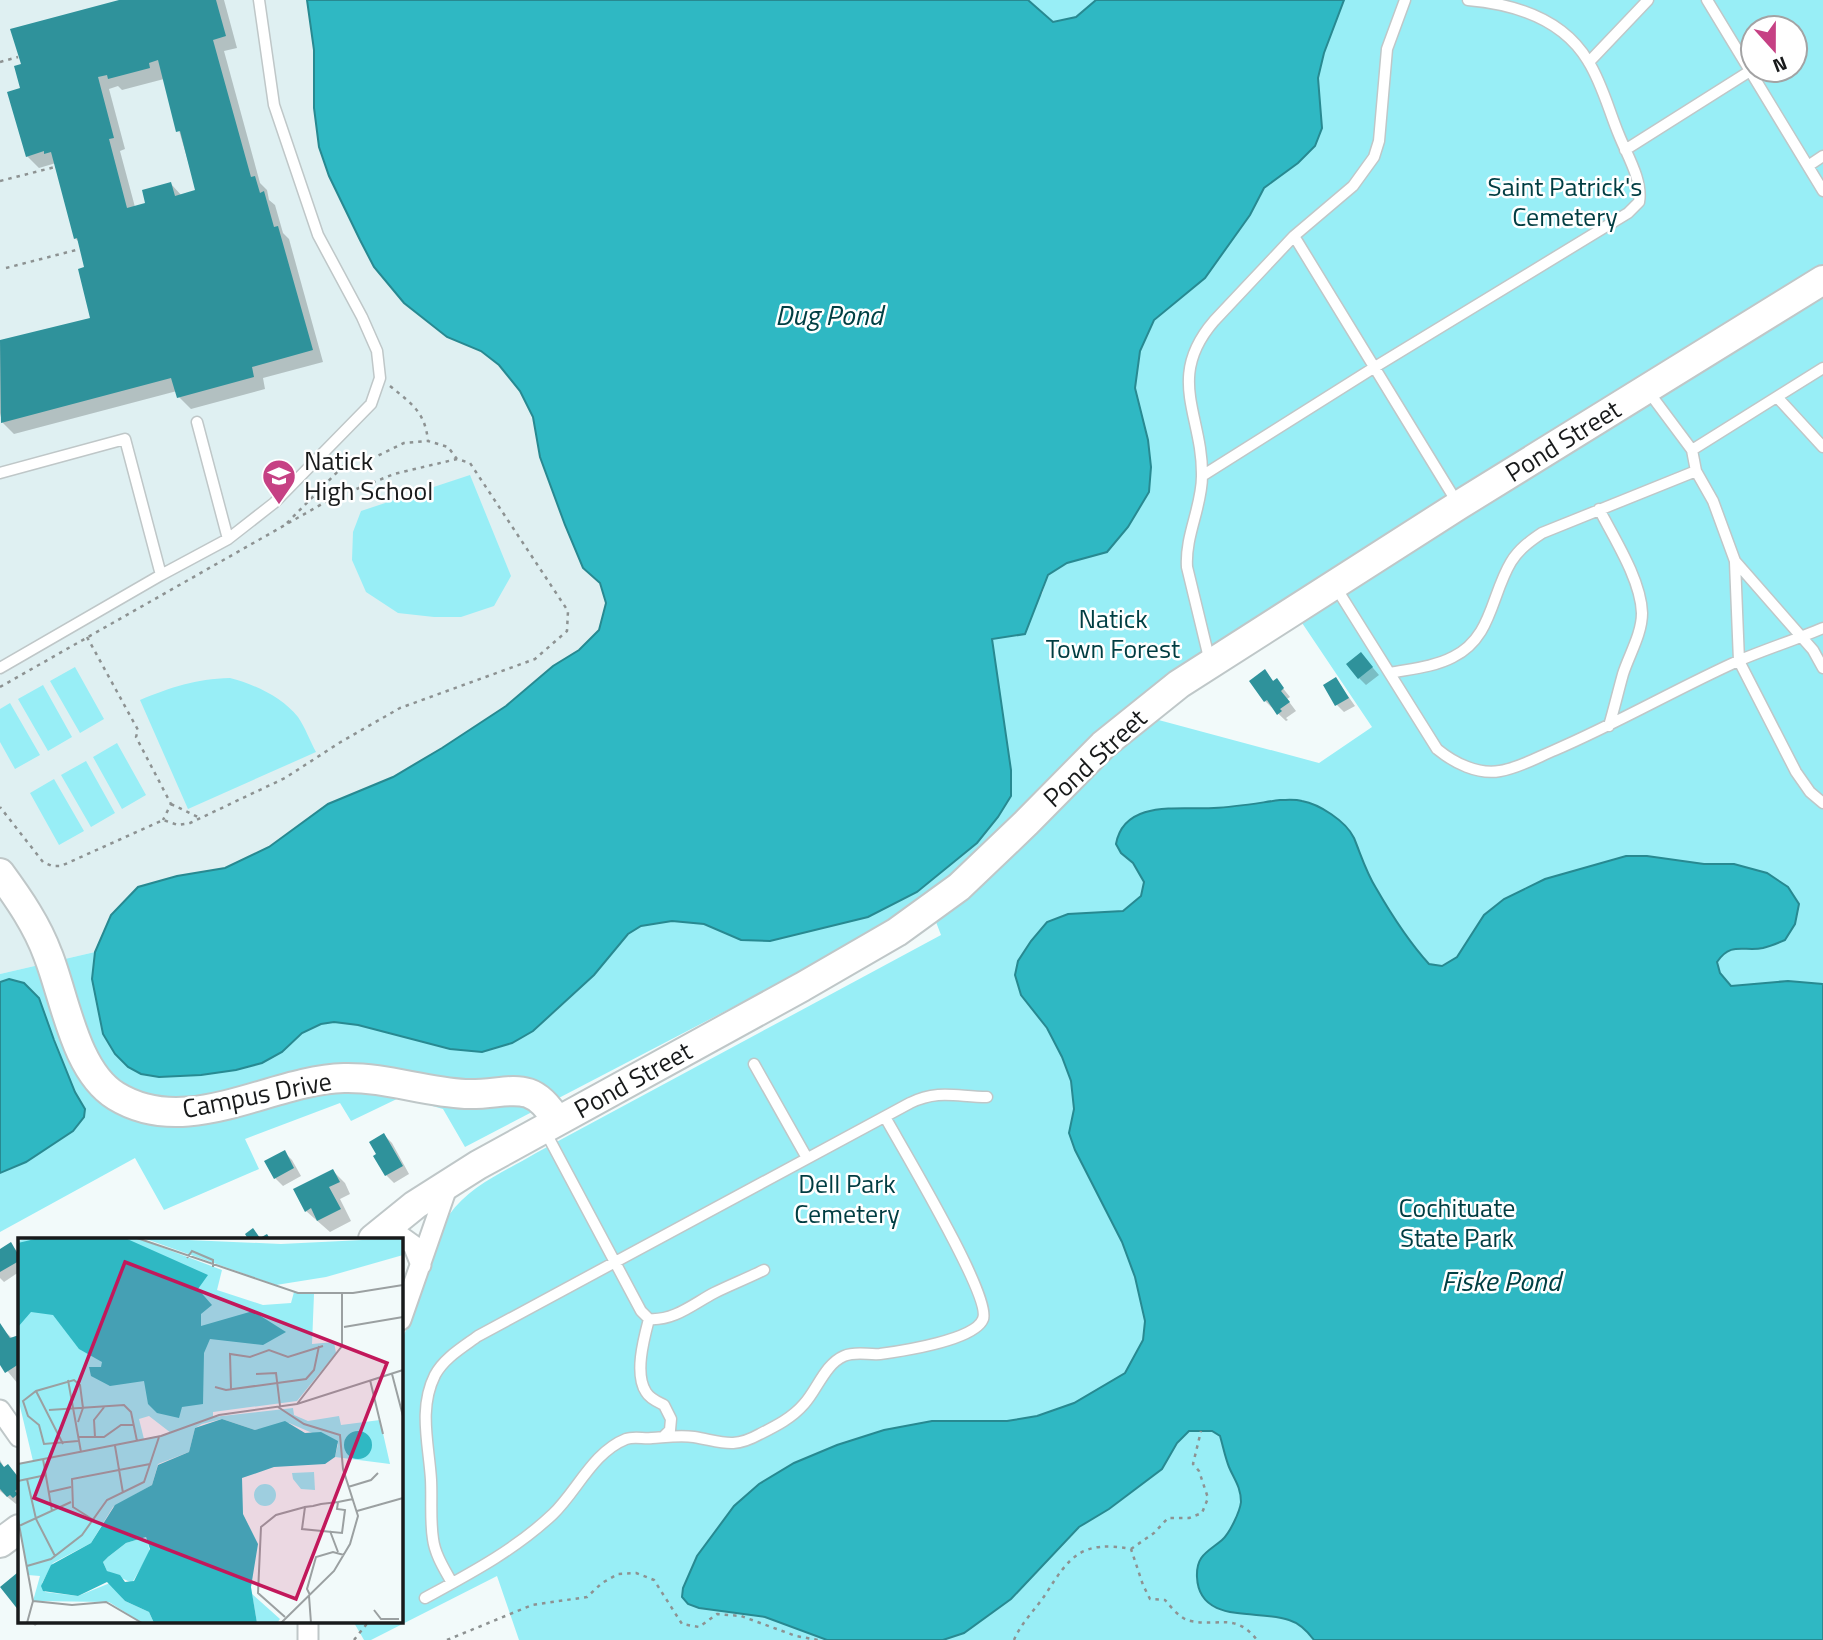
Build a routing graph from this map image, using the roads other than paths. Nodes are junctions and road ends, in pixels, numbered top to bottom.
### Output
1 (259, 0) edge
2 (1406, 0) edge
3 (1468, 0) edge
4 (1648, 0) edge
5 (1707, 0) edge
6 (1739, 53) edge
7 (1589, 62) junction
8 (1739, 78) edge
9 (1758, 84) edge
10 (1625, 150) junction
11 (1823, 156) edge
12 (1808, 166) junction
13 (1823, 191) edge
14 (1294, 236) junction
15 (1823, 280) edge
16 (1375, 367) junction
17 (1823, 368) edge
18 (1647, 389) junction
19 (1777, 397) junction
20 (197, 422) dead end
21 (1823, 447) edge
22 (1692, 450) junction
23 (1696, 471) junction
24 (0, 473) edge
25 (1202, 477) junction
26 (1459, 505) junction
27 (1599, 509) junction
28 (228, 539) junction
29 (1735, 561) junction
30 (161, 575) junction
31 (1334, 585) junction
32 (1823, 628) edge
33 (1802, 637) junction
34 (1739, 661) junction
35 (1210, 663) junction
36 (0, 668) edge
37 (1823, 668) edge
38 (1390, 673) junction
39 (1609, 726) junction
40 (1823, 803) edge
41 (0, 873) edge
42 (754, 1064) dead end
43 (987, 1097) dead end
44 (885, 1116) junction
45 (551, 1125) junction
46 (807, 1158) junction
47 (449, 1182) junction
48 (381, 1233) edge
49 (402, 1241) edge
50 (615, 1263) junction
51 (421, 1265) junction
52 (764, 1270) dead end
53 (402, 1317) edge
54 (649, 1319) junction
55 (0, 1410) edge
56 (18, 1436) edge
57 (663, 1437) junction
58 (18, 1529) edge
59 (0, 1544) edge
60 (452, 1583) junction
61 (425, 1598) dead end
62 (308, 1622) edge
63 (307, 1640) edge

1 - 28 lane
2 - 14 lane
3 - 7 lane
4 - 7 lane
5 - 6 lane
7 - 10 lane
8 - 10 lane
9 - 12 lane
10 - 16 lane
11 - 12 lane
12 - 13 lane
14 - 16 lane
14 - 25 lane
15 - 18 street, Pond Street
16 - 25 lane
16 - 26 lane
17 - 19 lane
18 - 22 lane
18 - 26 street, Pond Street
19 - 21 lane
19 - 22 lane
20 - 28 lane
22 - 23 lane
23 - 27 lane
23 - 29 lane
24 - 30 lane
25 - 35 lane
26 - 31 street, Pond Street
27 - 38 lane
27 - 39 lane
28 - 30 lane
29 - 33 lane
29 - 34 lane
30 - 36 lane
31 - 35 street, Pond Street
31 - 38 lane
32 - 33 lane
33 - 34 lane
33 - 37 lane
34 - 39 lane
34 - 40 lane
35 - 45 street, Pond Street
38 - 39 lane
41 - 45 street, Campus Drive
42 - 46 lane
43 - 44 lane
44 - 46 lane
44 - 57 lane
45 - 47 street, Pond Street
45 - 50 lane
46 - 50 lane
47 - 48 street, Pond Street
47 - 51 street
49 - 51 street
50 - 54 lane
50 - 60 lane
51 - 53 street
52 - 54 lane
54 - 57 lane
55 - 56 street
57 - 60 lane
58 - 59 street
60 - 61 lane
62 - 63 street

